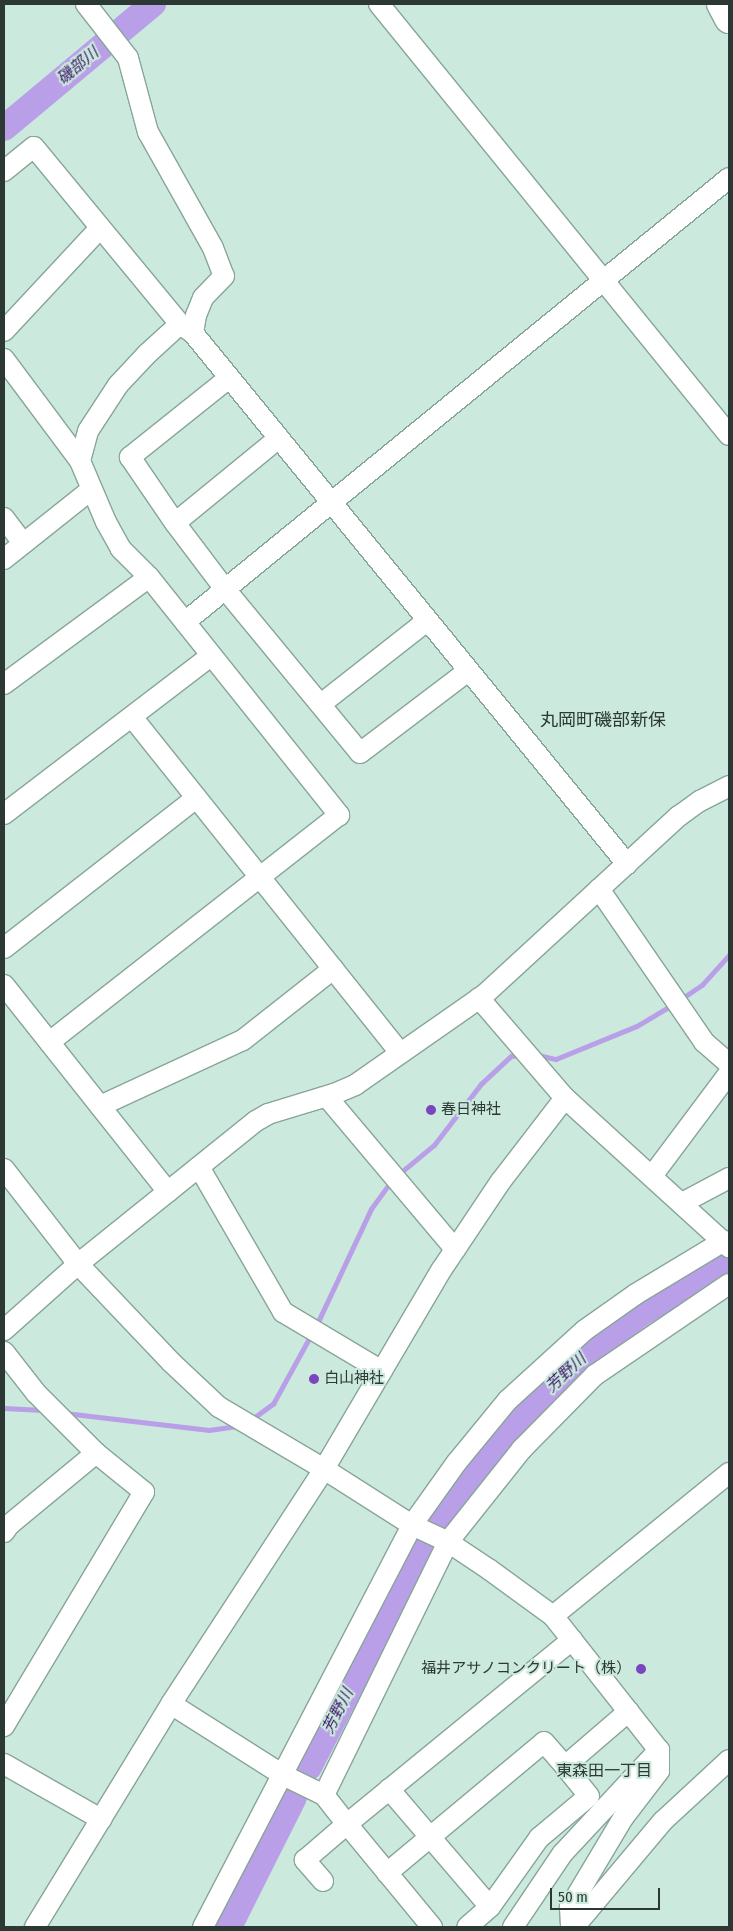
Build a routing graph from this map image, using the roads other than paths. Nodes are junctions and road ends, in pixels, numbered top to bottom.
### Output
1 (86, 4) edge
2 (379, 4) edge
3 (721, 4) edge
4 (729, 18) edge
5 (4, 171) edge
6 (729, 178) edge
7 (100, 228) junction
8 (604, 280) junction
9 (186, 329) junction
10 (4, 331) edge
11 (4, 359) edge
12 (229, 378) junction
13 (729, 435) edge
14 (278, 438) junction
15 (80, 462) junction
16 (92, 489) junction
17 (331, 504) junction
18 (4, 518) edge
19 (175, 523) junction
20 (23, 543) junction
21 (4, 558) edge
22 (149, 577) junction
23 (226, 589) junction
24 (427, 621) junction
25 (185, 622) junction
26 (211, 656) junction
27 (468, 672) junction
28 (4, 684) edge
29 (321, 704) junction
30 (132, 717) junction
31 (729, 786) edge
32 (196, 798) junction
33 (4, 814) edge
34 (627, 864) junction
35 (260, 877) junction
36 (599, 889) junction
37 (4, 948) edge
38 (333, 969) junction
39 (4, 985) edge
40 (479, 998) junction
41 (49, 1042) junction
42 (400, 1053) junction
43 (729, 1064) edge
44 (729, 1072) edge
45 (327, 1097) junction
46 (566, 1098) junction
47 (100, 1106) junction
48 (198, 1167) junction
49 (4, 1169) edge
50 (652, 1176) junction
51 (729, 1178) edge
52 (168, 1192) junction
53 (682, 1203) junction
54 (726, 1244) edge
55 (455, 1250) junction
56 (78, 1264) junction
57 (729, 1284) edge
58 (4, 1330) edge
59 (4, 1352) edge
60 (382, 1371) junction
61 (96, 1453) junction
62 (324, 1469) junction
63 (729, 1473) edge
64 (5, 1525) edge
65 (412, 1525) junction
66 (448, 1542) junction
67 (553, 1616) junction
68 (572, 1640) junction
69 (171, 1704) junction
70 (629, 1712) junction
71 (4, 1726) edge
72 (659, 1750) junction
73 (729, 1760) edge
74 (4, 1764) edge
75 (565, 1766) junction
76 (282, 1775) junction
77 (389, 1789) junction
78 (324, 1795) junction
79 (101, 1819) junction
80 (346, 1824) junction
81 (430, 1836) junction
82 (387, 1873) junction
83 (323, 1880) dead end
84 (490, 1907) junction
85 (34, 1927) edge
86 (203, 1927) edge
87 (432, 1927) edge
88 (466, 1927) edge
89 (513, 1927) edge
90 (573, 1927) edge

1 - 9 street
2 - 8 street
3 - 4 highway
5 - 7 street
6 - 8 street
7 - 9 street
7 - 10 street
8 - 13 street
8 - 17 street
9 - 12 street
9 - 15 street
11 - 15 street
12 - 14 street
12 - 19 street
14 - 17 street
14 - 19 street
15 - 16 street
16 - 20 street
16 - 22 street
17 - 23 street
17 - 24 street
18 - 20 street
19 - 23 street
20 - 21 street
22 - 25 street
22 - 28 street
23 - 25 street
23 - 29 street
24 - 27 street
24 - 29 street
25 - 26 street
26 - 30 street
26 - 35 street
27 - 29 street
27 - 34 street
30 - 32 street
30 - 33 street
31 - 34 street
32 - 35 street
32 - 37 street
34 - 36 street
35 - 38 street
35 - 41 street
36 - 40 street
36 - 43 street
38 - 42 street
38 - 47 street
39 - 41 street
40 - 42 street
40 - 46 street
41 - 47 street
42 - 45 street
44 - 50 street
45 - 48 street
45 - 55 street
46 - 50 street
46 - 55 street
47 - 52 street
48 - 52 street
48 - 60 street
49 - 56 street
50 - 53 street
51 - 53 street
52 - 56 street
53 - 54 street
54 - 65 street
55 - 60 street
56 - 58 street
56 - 62 street
57 - 66 street
59 - 61 street
60 - 62 street
61 - 64 street
61 - 71 street
62 - 65 street
62 - 69 street
63 - 67 street
65 - 66 street
65 - 76 street
66 - 67 street
66 - 78 street
67 - 68 street
68 - 70 street
68 - 77 street
69 - 76 street
69 - 79 street
70 - 72 street
70 - 75 street
72 - 89 street
72 - 90 street
73 - 90 street
74 - 79 street
75 - 81 street
75 - 84 street
76 - 78 street
76 - 86 street
77 - 80 street
77 - 81 street
78 - 80 street
79 - 85 street
80 - 82 street
80 - 83 street
81 - 82 street
81 - 84 street
82 - 87 street
84 - 88 street

